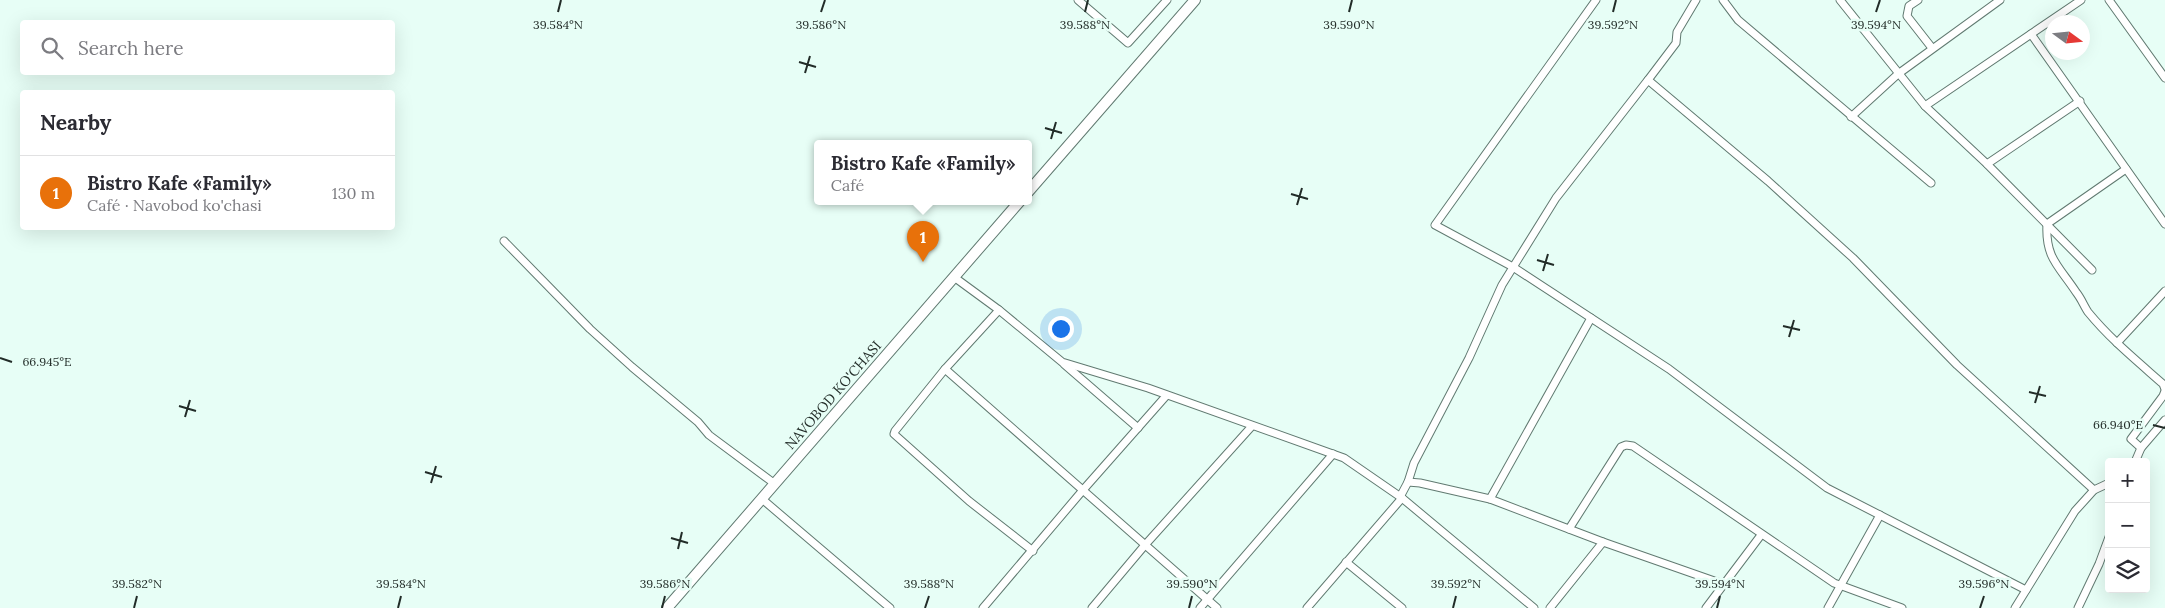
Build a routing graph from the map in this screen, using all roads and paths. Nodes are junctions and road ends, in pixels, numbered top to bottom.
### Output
1 (1078, 0) edge
2 (1167, 0) edge
3 (1195, 0) edge
4 (1596, 0) edge
5 (1696, 0) edge
6 (1723, 0) edge
7 (1840, 0) edge
8 (1918, 0) edge
9 (2000, 0) edge
10 (2081, 0) edge
11 (2109, 0) edge
12 (2031, 34) junction
13 (1932, 48) junction
14 (1898, 74) junction
15 (2165, 78) edge
16 (1648, 80) junction
17 (2080, 101) junction
18 (1925, 106) junction
19 (1851, 117) junction
20 (1987, 164) junction
21 (2126, 169) junction
22 (1931, 183) dead end
23 (1032, 187) edge
24 (1017, 205) edge
25 (2047, 224) junction
26 (2165, 224) edge
27 (504, 241) dead end
28 (1513, 267) junction
29 (2092, 270) dead end
30 (954, 277) junction
31 (2165, 291) edge
32 (999, 310) junction
33 (1590, 318) junction
34 (2117, 343) junction
35 (1062, 362) junction
36 (945, 369) junction
37 (2165, 390) edge
38 (1166, 396) junction
39 (2165, 420) edge
40 (1252, 426) junction
41 (1138, 428) junction
42 (2141, 448) junction
43 (1333, 454) junction
44 (2136, 458) edge
45 (1408, 482) junction
46 (775, 484) junction
47 (2105, 484) edge
48 (1083, 490) junction
49 (2094, 490) junction
50 (1401, 497) junction
51 (762, 498) junction
52 (1490, 499) junction
53 (1880, 515) junction
54 (1569, 529) junction
55 (1761, 535) junction
56 (1603, 542) junction
57 (1145, 545) junction
58 (2105, 548) edge
59 (1033, 550) junction
60 (1346, 562) junction
61 (1723, 584) junction
62 (1842, 586) junction
63 (2026, 590) junction
64 (1208, 599) junction
65 (667, 608) edge
66 (890, 608) edge
67 (983, 608) edge
68 (1092, 608) edge
69 (1200, 608) edge
70 (1217, 608) edge
71 (1307, 608) edge
72 (1402, 608) edge
73 (1534, 608) edge
74 (1550, 608) edge
75 (1706, 608) edge
76 (1828, 608) edge
77 (1902, 608) edge
78 (2015, 608) edge
79 (2078, 608) edge

1 - 2 street
3 - 23 street
4 - 28 street
5 - 16 street
6 - 19 street
7 - 14 street
8 - 13 street
9 - 13 street
10 - 12 street
11 - 15 street
12 - 17 street
12 - 18 street
13 - 14 street
14 - 18 street
14 - 19 street
16 - 28 street
16 - 49 street
17 - 20 street
17 - 21 street
18 - 20 street
19 - 22 street
20 - 25 street
21 - 25 street
21 - 26 street
24 - 30 street, NAVOBOD KO'CHASI
25 - 29 street
25 - 34 street
27 - 46 street
28 - 33 street
28 - 45 street
30 - 32 street
30 - 46 street, NAVOBOD KO'CHASI
31 - 34 street
32 - 35 street
32 - 36 street
33 - 52 street
33 - 53 street
34 - 37 street
35 - 38 street
35 - 41 street
36 - 48 street
36 - 59 street
37 - 42 street
38 - 40 street
38 - 41 street
39 - 42 street
40 - 43 street
40 - 57 street
41 - 48 street
42 - 44 street
43 - 50 street
43 - 64 street
45 - 50 street
45 - 52 street
46 - 51 street, NAVOBOD KO'CHASI
47 - 49 street
48 - 57 street
48 - 59 street
49 - 63 street
50 - 60 street
50 - 73 street
51 - 65 street, NAVOBOD KO'CHASI
51 - 66 street
52 - 54 street
53 - 62 street
53 - 63 street
54 - 55 street
54 - 56 street
55 - 61 street
55 - 62 street
56 - 61 street
56 - 74 street
57 - 64 street
57 - 68 street
58 - 79 street
59 - 67 street
60 - 71 street
60 - 72 street
61 - 75 street
62 - 76 street
62 - 77 street
63 - 78 street
64 - 69 street
64 - 70 street

